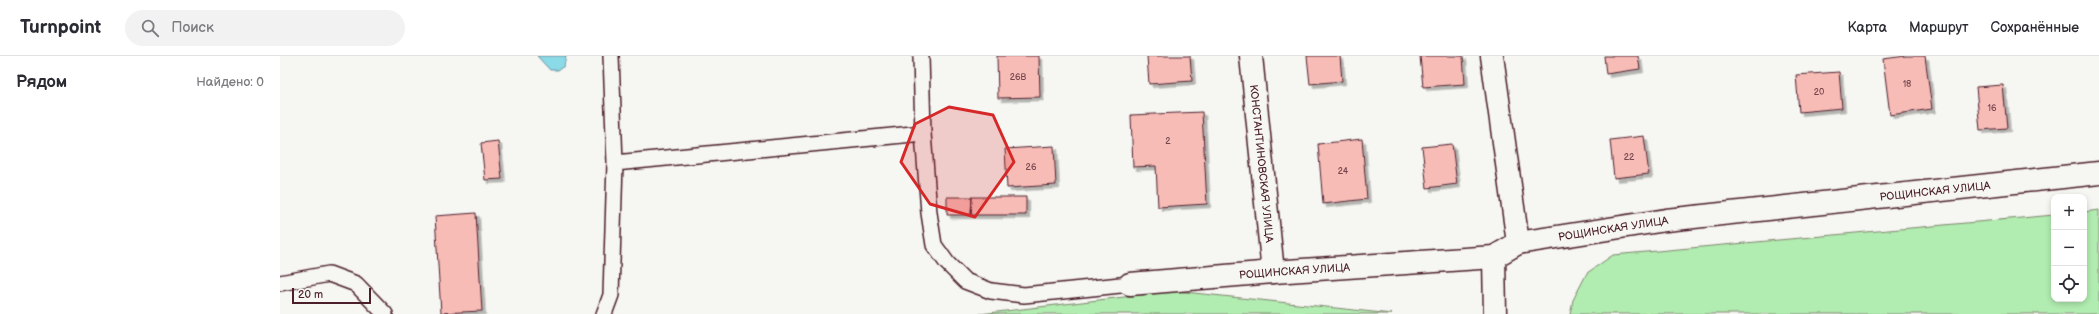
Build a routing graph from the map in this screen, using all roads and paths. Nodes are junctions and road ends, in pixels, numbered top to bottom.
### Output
1 (611, 56) edge
2 (921, 56) edge
3 (1251, 56) edge
4 (1492, 56) edge
5 (923, 133) junction
6 (615, 163) junction
7 (2099, 173) edge
8 (1518, 243) junction
9 (1494, 257) junction
10 (1273, 272) junction
11 (280, 283) edge
12 (1130, 284) joint
13 (385, 314) edge
14 (604, 314) edge
15 (1495, 314) edge

1 - 6 lane
2 - 5 lane
3 - 10 street, КОНСТАНТИНОВСКАЯ УЛИЦА
4 - 8 street
5 - 6 lane
5 - 12 lane
6 - 14 lane
7 - 8 street, РОЩИНСКАЯ УЛИЦА
8 - 9 street, РОЩИНСКАЯ УЛИЦА
9 - 10 street, РОЩИНСКАЯ УЛИЦА
9 - 15 street
10 - 12 street, РОЩИНСКАЯ УЛИЦА
11 - 13 lane

